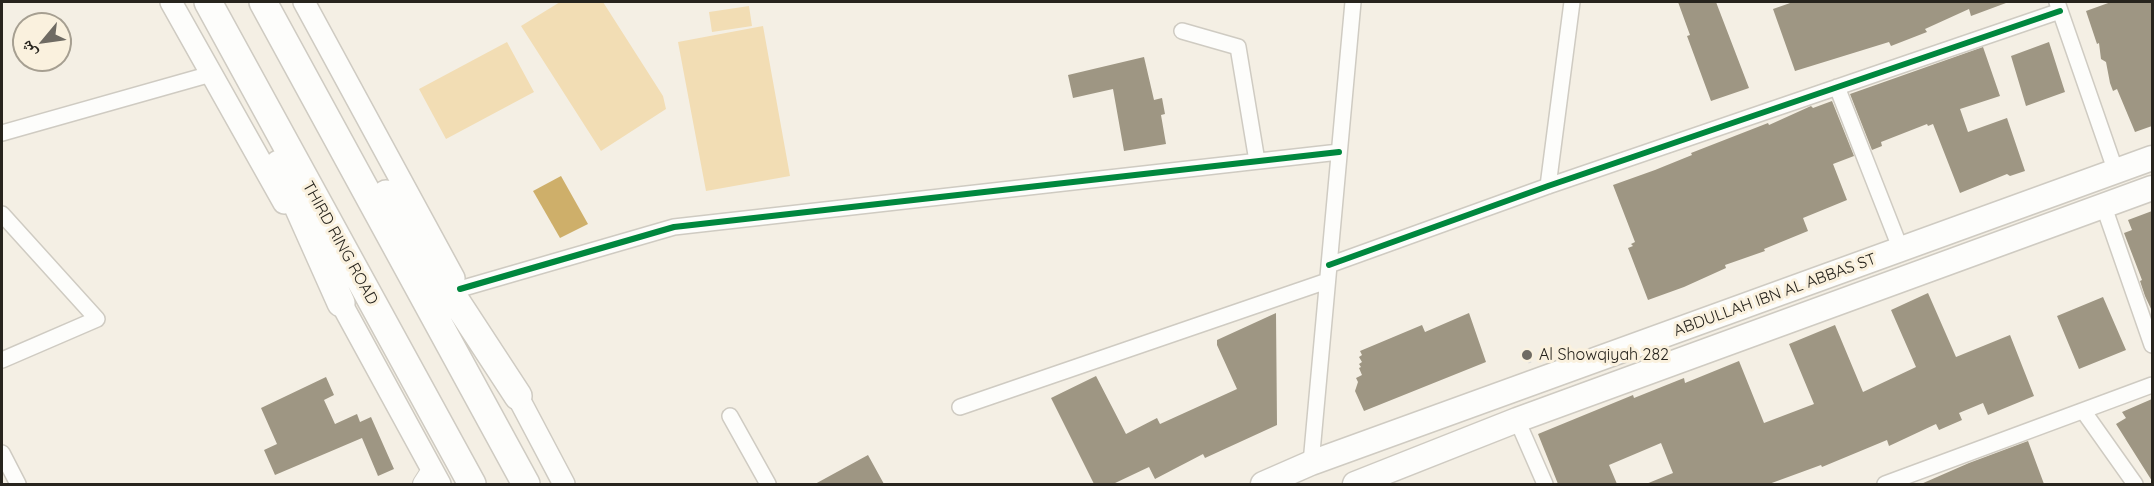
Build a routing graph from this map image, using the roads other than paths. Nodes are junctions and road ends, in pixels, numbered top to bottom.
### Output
1 (171, 2) edge
2 (208, 2) edge
3 (263, 2) edge
4 (304, 2) edge
5 (1353, 2) edge
6 (1572, 2) edge
7 (2059, 6) edge
8 (277, 27) junction
9 (1182, 31) dead end
10 (212, 74) junction
11 (1837, 87) junction
12 (2, 133) edge
13 (1339, 152) junction
14 (2152, 158) edge
15 (1257, 161) junction
16 (2116, 172) junction
17 (1548, 186) junction
18 (2152, 188) edge
19 (2104, 207) junction
20 (2, 214) edge
21 (1901, 250) junction
22 (1328, 273) junction
23 (460, 289) junction
24 (341, 303) junction
25 (2152, 345) edge
26 (2, 360) edge
27 (2152, 385) edge
28 (518, 396) junction
29 (960, 406) dead end
30 (2084, 412) junction
31 (730, 416) dead end
32 (1517, 420) junction
33 (2, 453) edge
34 (1311, 463) junction
35 (432, 480) edge
36 (18, 484) edge
37 (472, 484) edge
38 (526, 484) edge
39 (564, 484) edge
40 (768, 484) edge
41 (1263, 484) edge
42 (1356, 484) edge
43 (1545, 484) edge
44 (1885, 484) edge
45 (2135, 484) edge

1 - 10 main road
2 - 24 highway
2 - 37 highway, THIRD RING ROAD
3 - 8 highway
4 - 23 main road
5 - 13 street
6 - 17 street
7 - 11 street
7 - 16 street
8 - 28 highway
8 - 38 highway
9 - 15 street
10 - 12 street
10 - 24 main road
11 - 17 street
11 - 21 street
13 - 15 street
13 - 22 street
14 - 16 main road, ABDULLAH IBN AL ABBAS ST
15 - 23 street
16 - 21 main road, ABDULLAH IBN AL ABBAS ST
17 - 22 street
18 - 19 main road, ABDULLAH IBN AL ABBAS ST
19 - 25 street
19 - 32 main road, ABDULLAH IBN AL ABBAS ST
20 - 26 street
21 - 34 main road, ABDULLAH IBN AL ABBAS ST
22 - 29 street
22 - 34 street
23 - 28 main road
24 - 35 main road
27 - 30 street
28 - 39 main road
30 - 44 street
30 - 45 street
31 - 40 street
32 - 42 main road, ABDULLAH IBN AL ABBAS ST
32 - 43 street
33 - 36 street
34 - 41 main road, ABDULLAH IBN AL ABBAS ST

